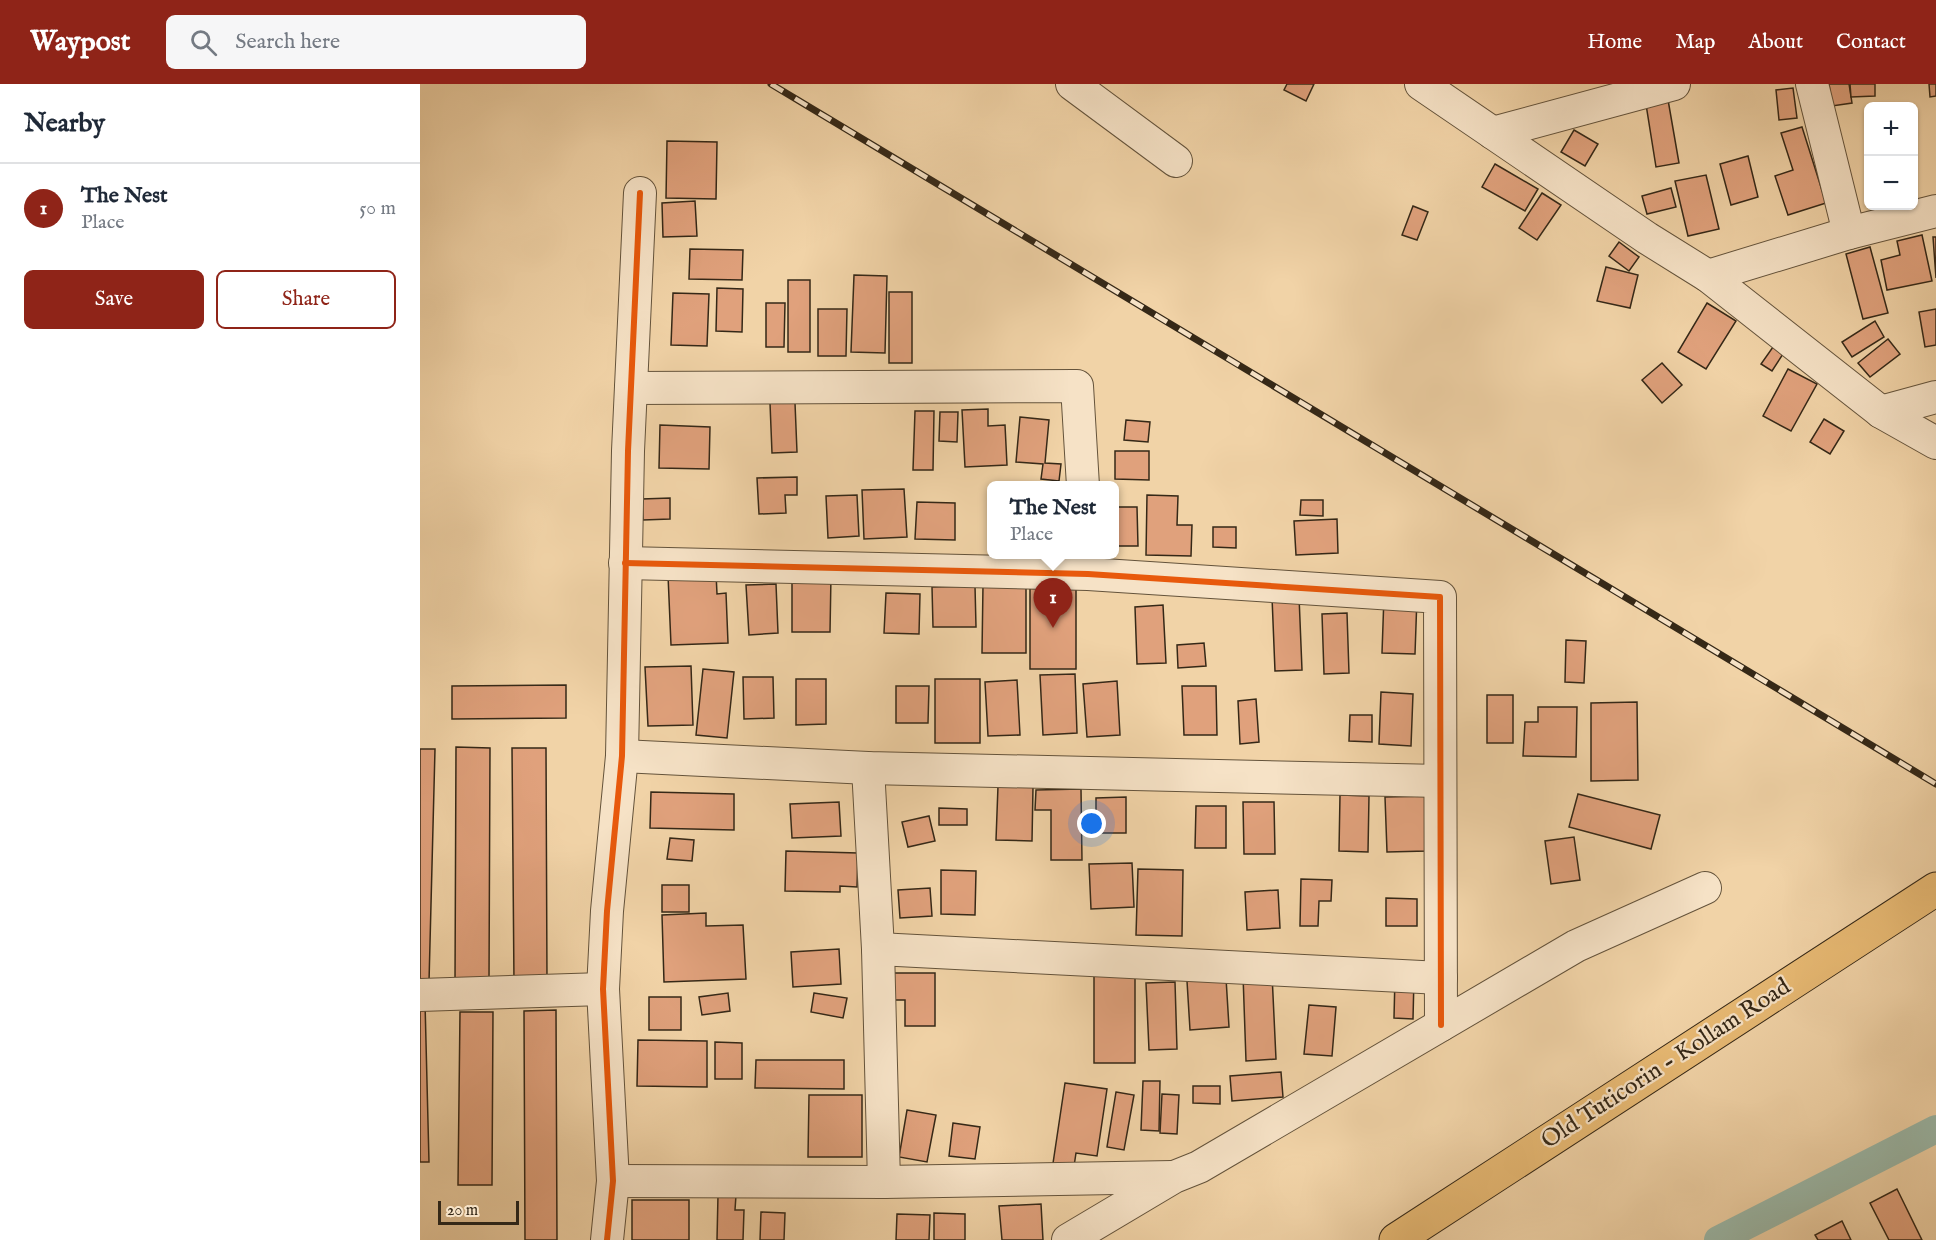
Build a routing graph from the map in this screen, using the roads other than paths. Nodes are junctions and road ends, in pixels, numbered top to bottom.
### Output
1 (1072, 84) edge
2 (1421, 84) edge
3 (1674, 84) edge
4 (1812, 84) edge
5 (1493, 133) junction
6 (1176, 161) dead end
7 (640, 193) dead end
8 (1936, 211) edge
9 (1848, 233) junction
10 (1708, 276) junction
11 (631, 388) junction
12 (1936, 397) edge
13 (1881, 412) junction
14 (1936, 443) edge
15 (1083, 481) edge
16 (625, 563) junction
17 (1088, 564) edge
18 (622, 756) junction
19 (868, 768) junction
20 (1440, 781) junction
21 (1705, 888) dead end
22 (1936, 889) edge
23 (878, 949) junction
24 (1441, 978) junction
25 (603, 989) junction
26 (420, 995) edge
27 (1441, 1025) junction
28 (1174, 1177) junction
29 (613, 1181) junction
30 (884, 1182) junction
31 (607, 1240) edge
32 (1068, 1240) edge
33 (1396, 1240) edge

1 - 6 street
2 - 5 street
3 - 5 street
4 - 9 street
5 - 10 street
7 - 11 street
8 - 9 street
9 - 10 street
10 - 13 street
11 - 15 street
11 - 16 street
12 - 13 street
13 - 14 street
16 - 17 street
16 - 18 street
17 - 20 street
18 - 19 street
18 - 25 street
19 - 20 street
19 - 23 street
20 - 24 street
21 - 27 street
22 - 33 main road, Old Tuticorin - Kollam Road
23 - 24 street
23 - 30 street
24 - 27 street
25 - 26 street
25 - 29 street
27 - 28 street
28 - 30 street
28 - 32 street
29 - 30 street
29 - 31 street

